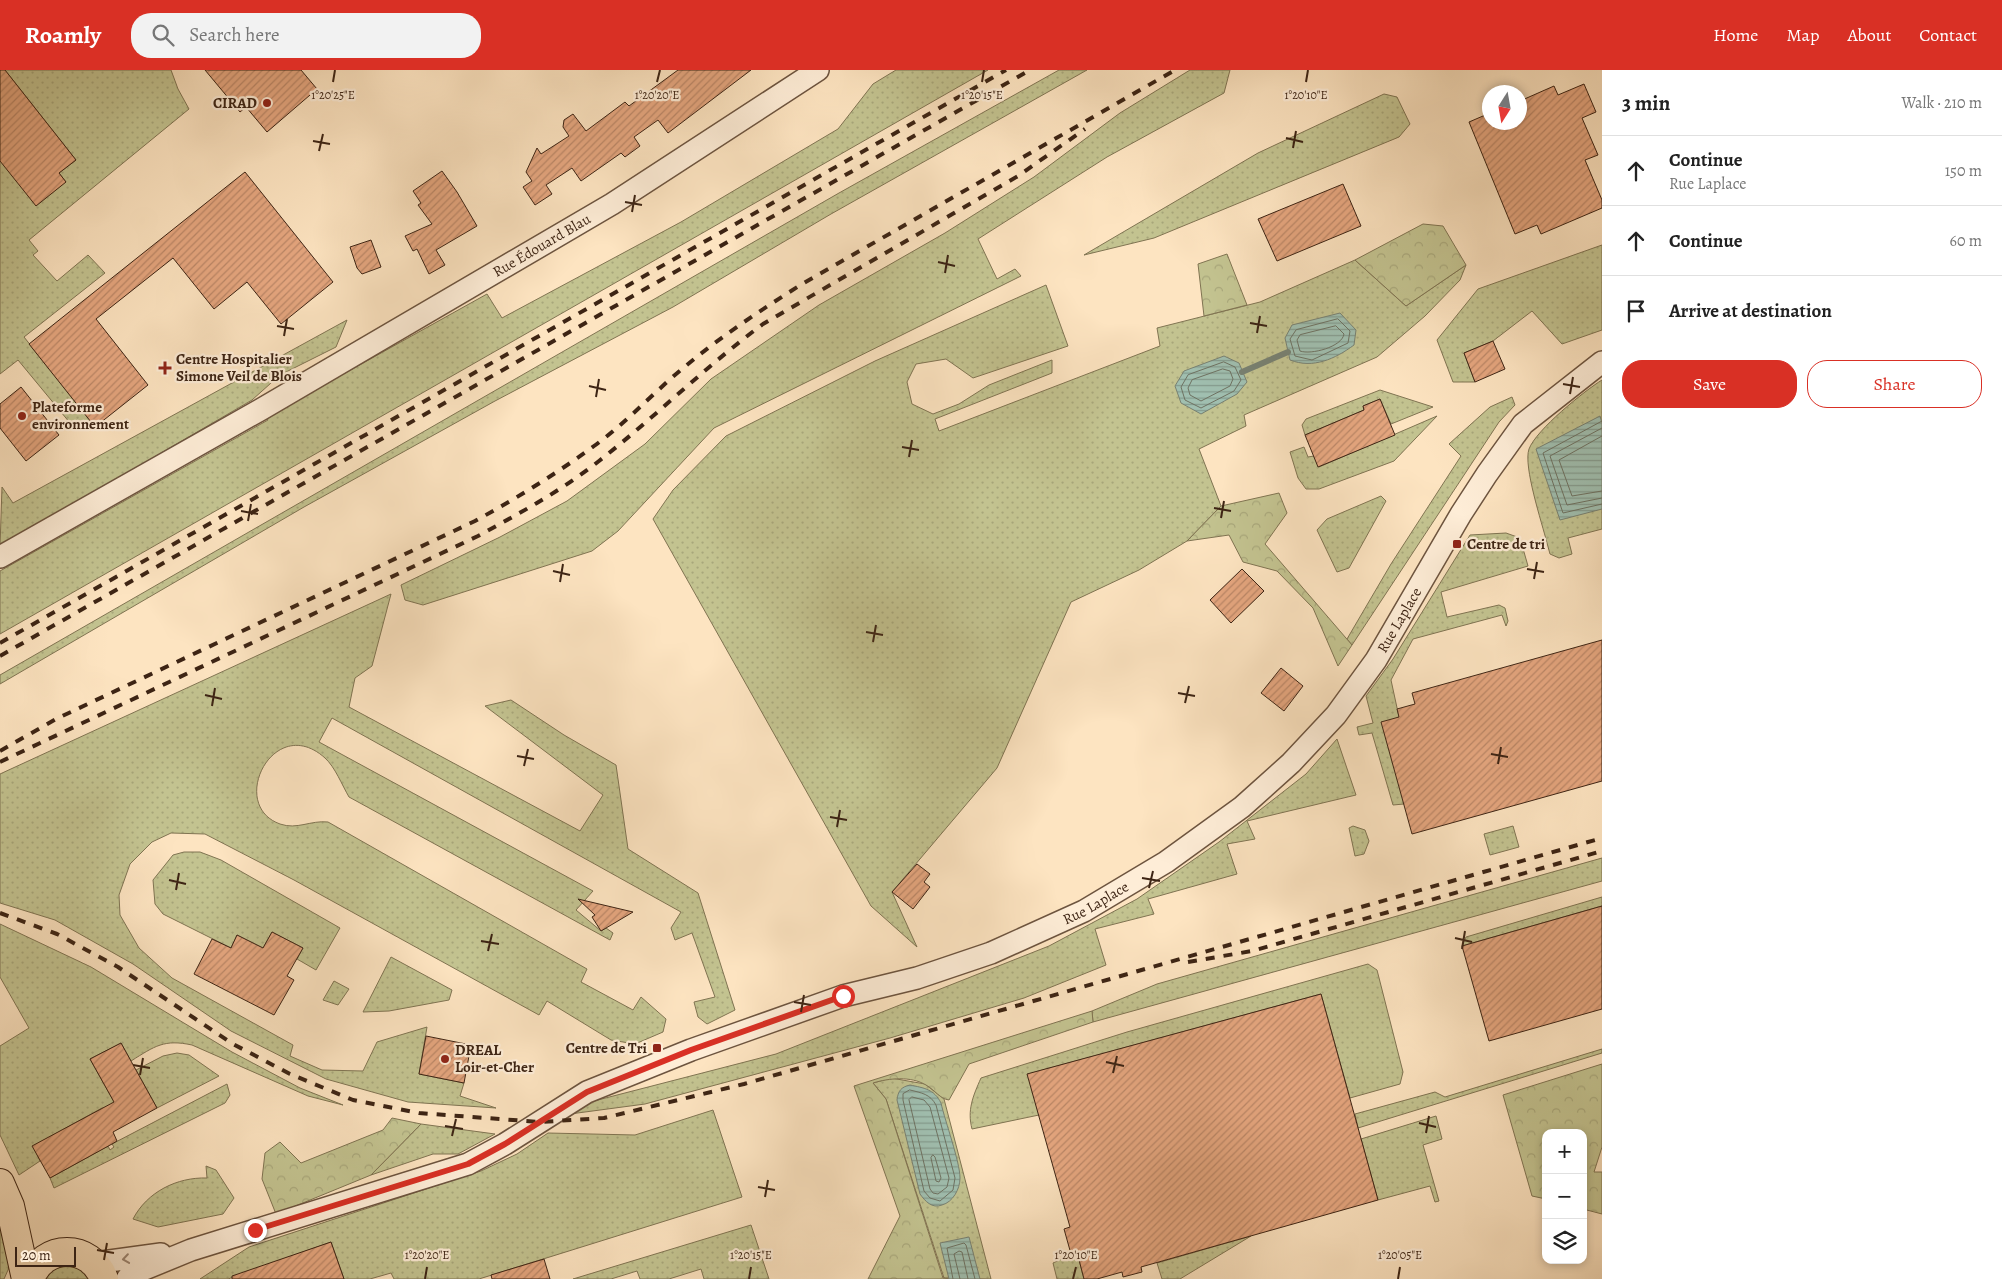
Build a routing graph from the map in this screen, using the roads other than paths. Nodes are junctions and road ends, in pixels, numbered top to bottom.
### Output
1 (818, 70) edge
2 (1602, 362) edge
3 (0, 557) edge
4 (0, 1184) edge
5 (191, 1250) junction
6 (100, 1271) edge
7 (28, 1279) edge
8 (127, 1279) edge

1 - 3 street, Rue Édouard Blau
2 - 5 street, Rue Laplace
4 - 7 main road
5 -> 6 street
5 - 8 street
6 - 7 main road

